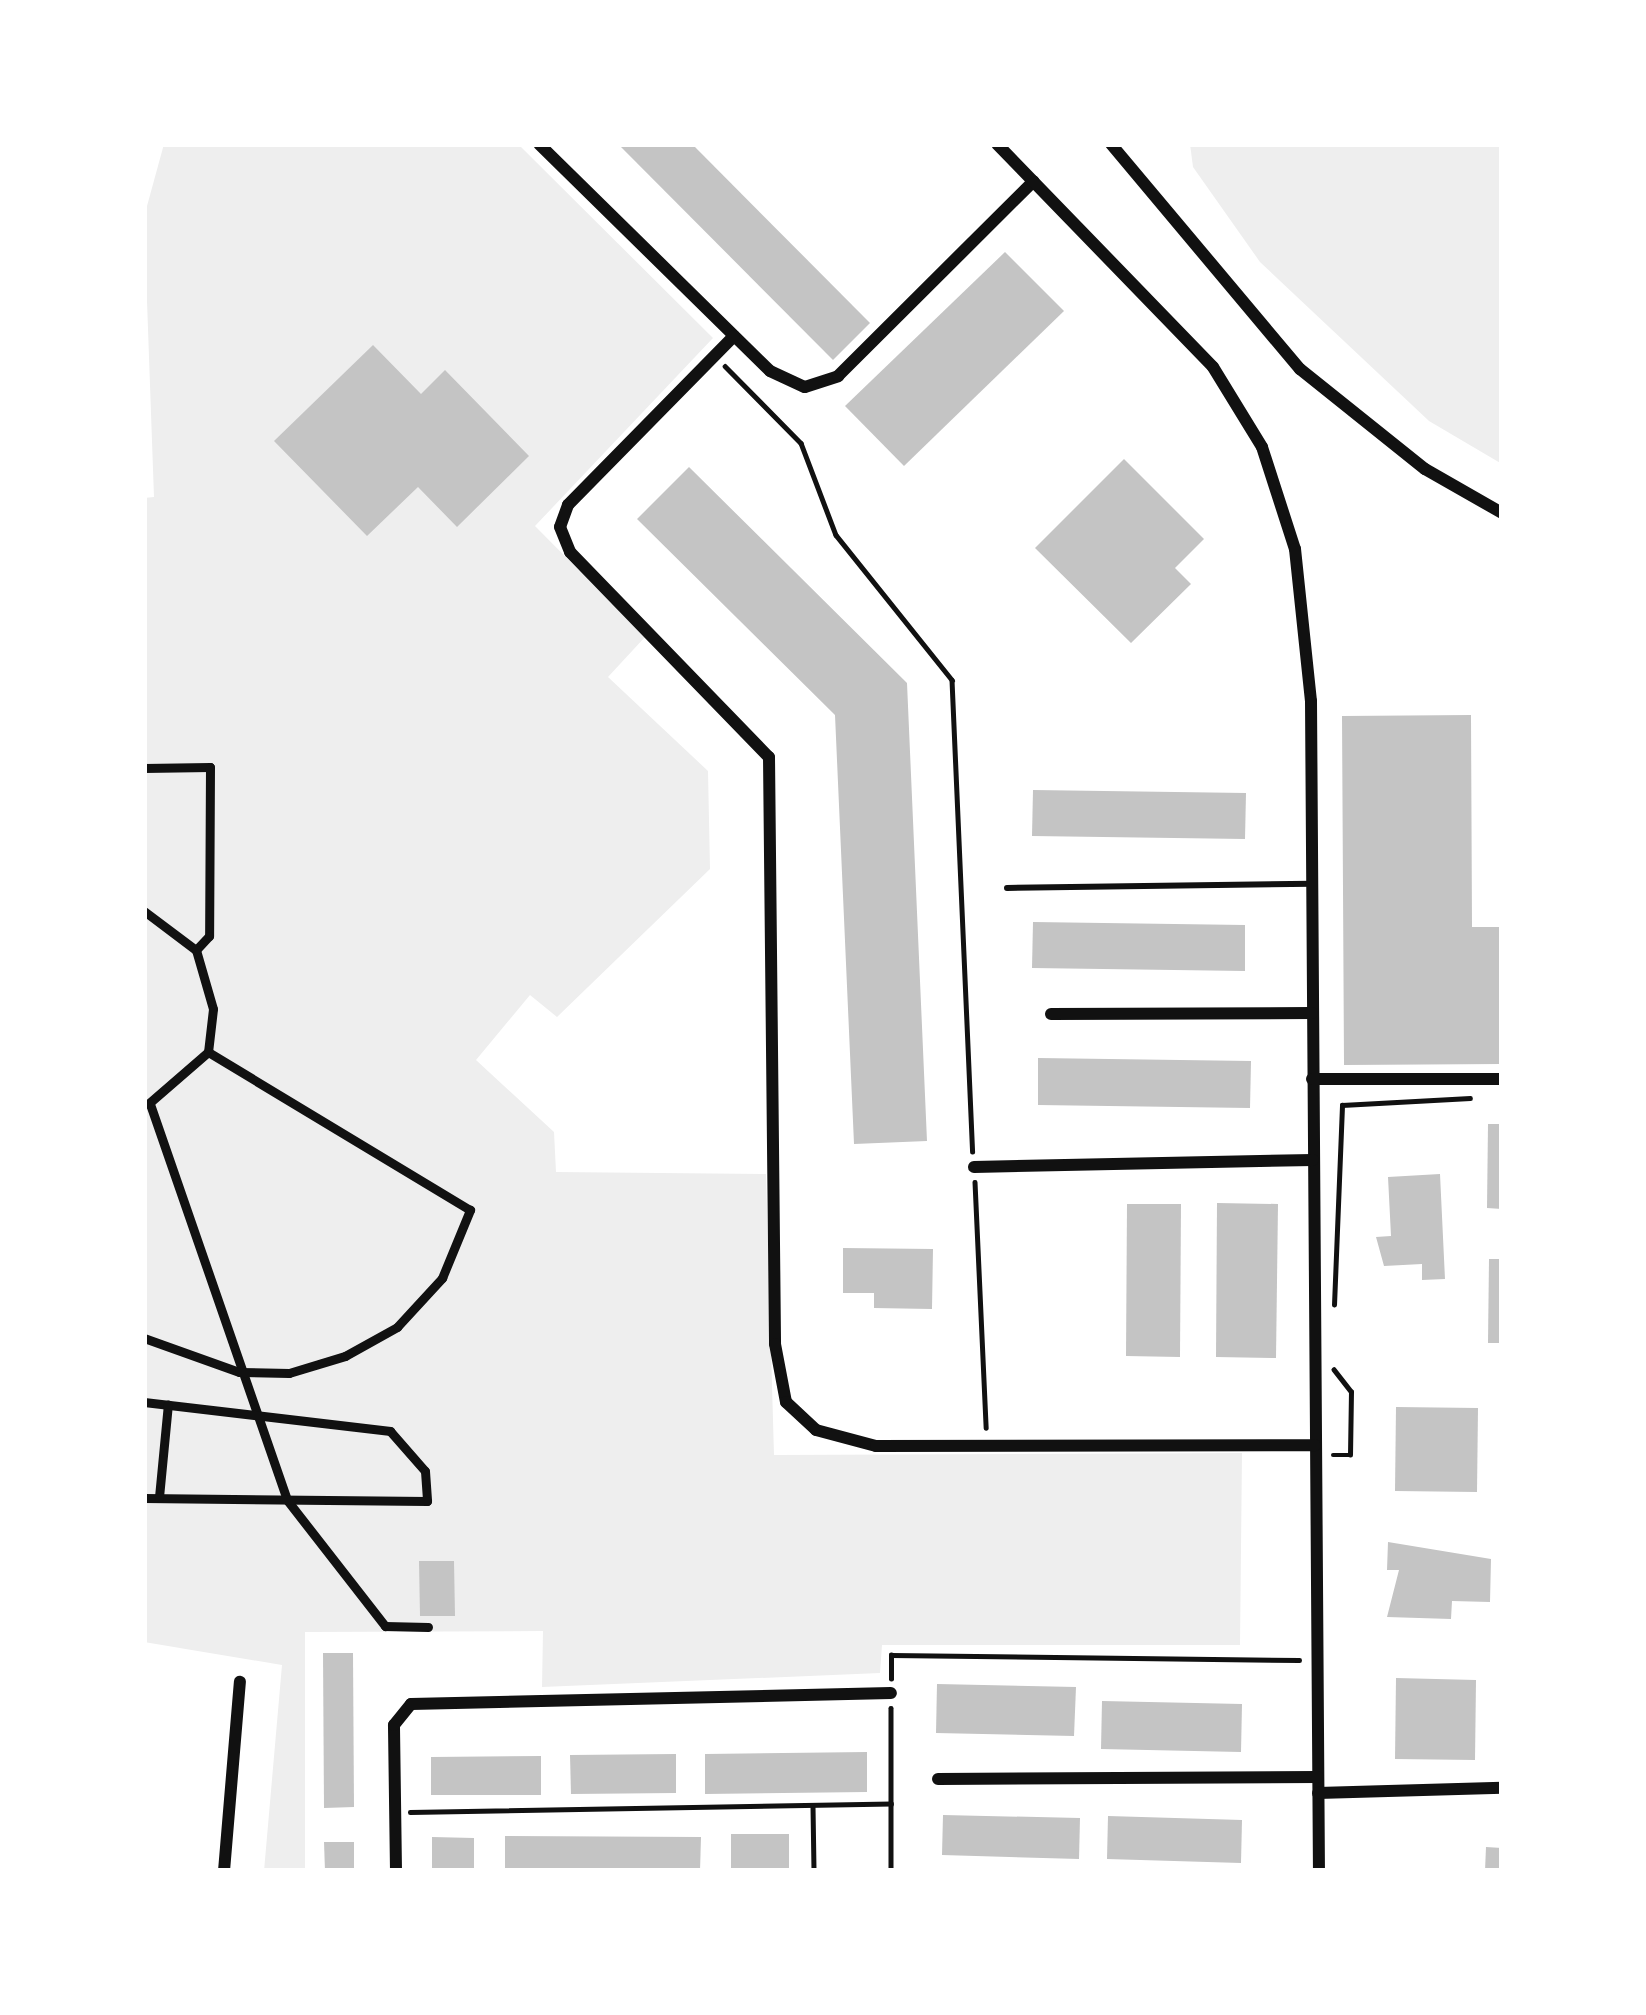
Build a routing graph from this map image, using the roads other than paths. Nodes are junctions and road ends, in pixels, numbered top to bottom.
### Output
1 (539, 144) edge
2 (997, 144) edge
3 (1111, 144) edge
4 (1034, 181) junction
5 (734, 335) junction
6 (1502, 513) edge
7 (144, 768) edge
8 (1312, 884) junction
9 (1007, 888) dead end
10 (144, 911) edge
11 (196, 950) junction
12 (1312, 1013) junction
13 (1051, 1014) dead end
14 (208, 1052) junction
15 (1502, 1078) edge
16 (1312, 1079) junction
17 (147, 1104) edge
18 (1313, 1160) junction
19 (974, 1167) road end
20 (144, 1338) edge
21 (238, 1372) junction
22 (144, 1402) edge
23 (168, 1404) junction
24 (254, 1415) junction
25 (1316, 1450) junction
26 (159, 1497) junction
27 (144, 1498) edge
28 (287, 1500) junction
29 (428, 1627) dead end
30 (240, 1682) dead end
31 (890, 1693) road end
32 (1318, 1777) junction
33 (938, 1779) dead end
34 (1502, 1788) edge
35 (1318, 1793) junction
36 (224, 1871) edge
37 (396, 1871) edge
38 (1318, 1871) edge

1 - 5 street
2 - 4 street
3 - 6 street
4 - 5 street
4 - 8 street
5 - 25 street
7 - 11 street
8 - 9 lane
8 - 12 street
10 - 11 street
11 - 14 street
12 - 13 street
12 - 16 street
14 - 17 street
14 - 21 street
15 - 16 street
16 - 18 street
17 - 21 street
18 - 19 street
18 - 25 street
20 - 21 street
21 - 24 street
22 - 23 street
23 - 24 street
23 - 26 street
24 - 28 street
24 - 28 street
25 - 32 street
26 - 27 street
26 - 28 street
28 - 29 street
30 - 36 street
31 - 37 street
32 - 33 street
32 - 35 street
34 - 35 street
35 - 38 street

